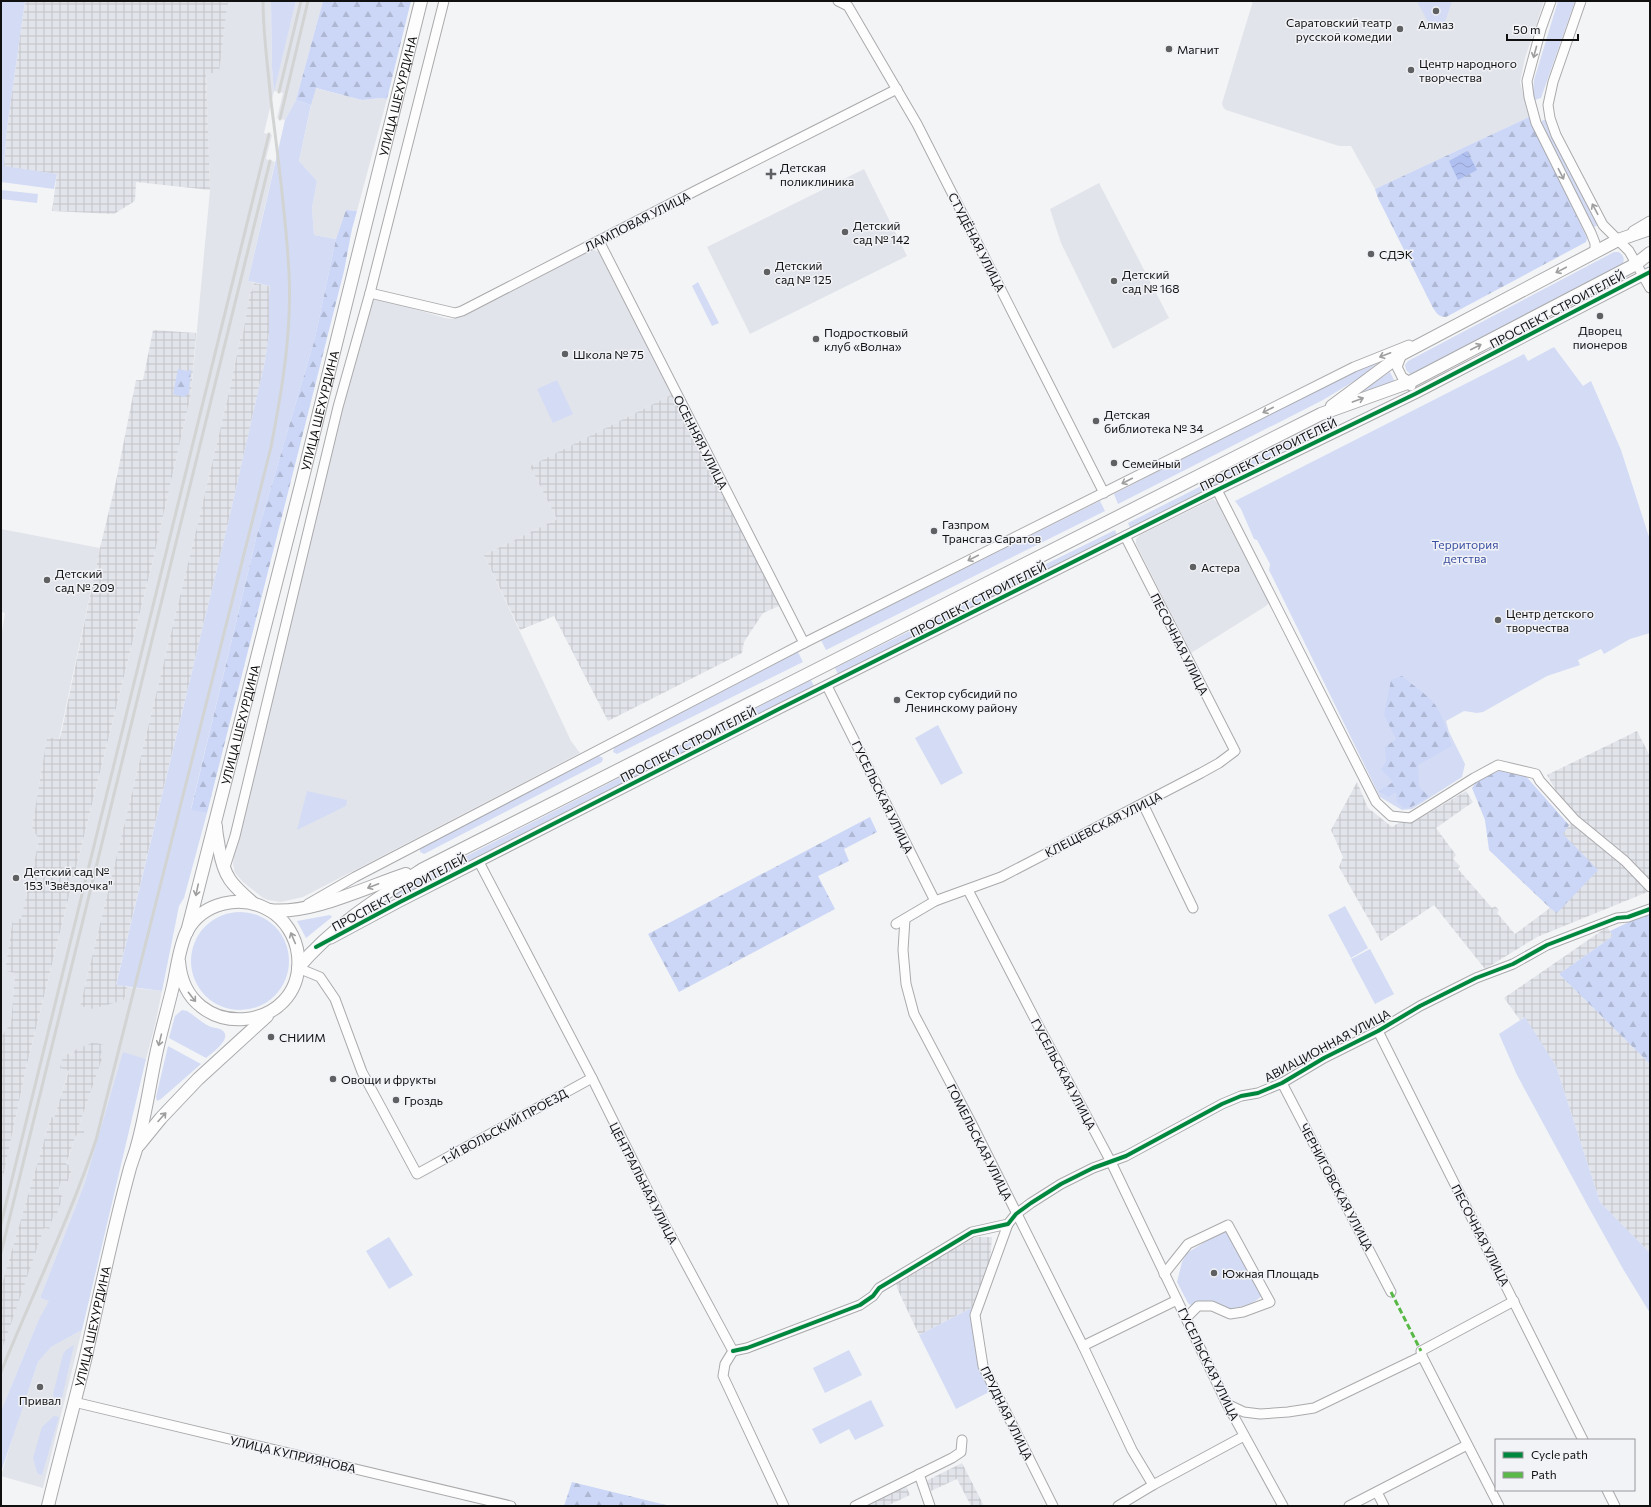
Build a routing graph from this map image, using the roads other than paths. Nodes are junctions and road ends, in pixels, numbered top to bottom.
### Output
1 (421, 1) edge
2 (444, 1) edge
3 (838, 1) edge
4 (1550, 1) edge
5 (1581, 1) edge
6 (897, 89) junction
7 (1650, 221) edge
8 (1650, 229) edge
9 (1618, 240) junction
10 (599, 241) junction
11 (1595, 252) junction
12 (1650, 253) edge
13 (1636, 264) junction
14 (1647, 274) edge
15 (1650, 288) edge
16 (370, 293) junction
17 (1435, 335) junction
18 (1402, 354) junction
19 (1410, 382) junction
20 (1415, 394) junction
21 (1321, 414) junction
22 (1217, 490) junction
23 (1104, 493) junction
24 (1125, 536) junction
25 (804, 643) junction
26 (827, 686) junction
27 (1235, 751) joint
28 (1143, 804) junction
29 (215, 819) junction
30 (479, 862) junction
31 (423, 869) junction
32 (224, 871) junction
33 (1650, 887) edge
34 (968, 890) junction
35 (935, 901) junction
36 (254, 903) junction
37 (302, 908) junction
38 (1193, 908) dead end
39 (1650, 909) edge
40 (269, 910) junction
41 (905, 919) junction
42 (896, 924) dead end
43 (187, 932) junction
44 (316, 947) junction
45 (179, 961) junction
46 (298, 968) junction
47 (269, 1014) junction
48 (1378, 1031) junction
49 (592, 1078) junction
50 (1282, 1083) junction
51 (137, 1147) junction
52 (1111, 1162) junction
53 (1016, 1214) junction
54 (1008, 1224) junction
55 (1164, 1274) junction
56 (1391, 1292) dead end
57 (1177, 1300) junction
58 (1514, 1301) junction
59 (1186, 1318) junction
60 (1083, 1346) junction
61 (733, 1351) junction
62 (1421, 1353) junction
63 (74, 1402) junction
64 (1227, 1404) junction
65 (1244, 1436) junction
66 (1582, 1439) edge
67 (962, 1440) dead end
68 (1467, 1445) junction
69 (919, 1474) junction
70 (1153, 1485) junction
71 (1608, 1491) edge
72 (1377, 1492) junction
73 (48, 1506) edge
74 (511, 1506) edge
75 (784, 1506) edge
76 (855, 1506) edge
77 (930, 1506) edge
78 (1053, 1506) edge
79 (1118, 1506) edge
80 (1283, 1506) edge
81 (1350, 1506) edge
82 (1384, 1506) edge
83 (1499, 1506) edge
84 (1616, 1506) edge

1 - 29 main road, УЛИЦА ШЕХУРДИНА
2 - 16 street
3 - 6 street, СТУДЁНАЯ УЛИЦА
4 -> 11 street
9 -> 5 street
6 - 10 street, ЛАМПОВАЯ УЛИЦА
6 - 23 street, СТУДЁНАЯ УЛИЦА
7 - 9 street, ПРОСПЕКТ СТРОИТЕЛЕЙ
8 - 9 main road, ПРОСПЕКТ СТРОИТЕЛЕЙ
9 - 11 main road, ПРОСПЕКТ СТРОИТЕЛЕЙ
9 - 13 street
10 - 16 street, ЛАМПОВАЯ УЛИЦА
10 - 25 street, ОСЕННЯЯ УЛИЦА
11 -> 17 main road, ПРОСПЕКТ СТРОИТЕЛЕЙ
12 - 13 main road, ПРОСПЕКТ СТРОИТЕЛЕЙ
13 - 14 street
19 -> 13 main road, ПРОСПЕКТ СТРОИТЕЛЕЙ
14 - 15 street
14 - 20 street, ПРОСПЕКТ СТРОИТЕЛЕЙ
16 - 32 street
17 - 18 main road, ПРОСПЕКТ СТРОИТЕЛЕЙ
17 -> 23 street, ПРОСПЕКТ СТРОИТЕЛЕЙ
18 - 19 street
18 - 21 main road, ПРОСПЕКТ СТРОИТЕЛЕЙ
19 - 20 street
21 -> 19 main road, ПРОСПЕКТ СТРОИТЕЛЕЙ
20 - 22 street, ПРОСПЕКТ СТРОИТЕЛЕЙ
21 - 31 main road, ПРОСПЕКТ СТРОИТЕЛЕЙ
22 - 24 street, ПРОСПЕКТ СТРОИТЕЛЕЙ
22 - 33 street
23 -> 25 street, ПРОСПЕКТ СТРОИТЕЛЕЙ
24 - 26 street, ПРОСПЕКТ СТРОИТЕЛЕЙ
24 - 27 street, ПЕСОЧНАЯ УЛИЦА
25 - 37 street, ПРОСПЕКТ СТРОИТЕЛЕЙ
26 - 30 street, ПРОСПЕКТ СТРОИТЕЛЕЙ
26 - 35 street, ГУСЕЛЬСКАЯ УЛИЦА
27 - 28 street, КЛЕЩЕВСКАЯ УЛИЦА
28 - 34 street, КЛЕЩЕВСКАЯ УЛИЦА
28 - 38 street
29 - 32 main road, УЛИЦА ШЕХУРДИНА
29 -> 43 main road, УЛИЦА ШЕХУРДИНА
30 - 44 street, ПРОСПЕКТ СТРОИТЕЛЕЙ
30 - 49 street, ЦЕНТРАЛЬНАЯ УЛИЦА
31 -> 37 main road, ПРОСПЕКТ СТРОИТЕЛЕЙ
31 - 44 main road, ПРОСПЕКТ СТРОИТЕЛЕЙ
32 - 36 main road, УЛИЦА ШЕХУРДИНА
34 - 35 street
34 - 52 street, ГУСЕЛЬСКАЯ УЛИЦА
35 - 41 street
36 - 40 main road
36 - 43 main road
37 - 40 main road, ПРОСПЕКТ СТРОИТЕЛЕЙ
39 - 48 street, АВИАЦИОННАЯ УЛИЦА
46 -> 40 main road
41 - 42 street
41 - 53 street, ГОМЕЛЬСКАЯ УЛИЦА
43 - 45 main road
44 - 46 main road, ПРОСПЕКТ СТРОИТЕЛЕЙ
45 -> 47 main road
45 -> 51 main road, УЛИЦА ШЕХУРДИНА
46 - 47 main road
46 - 49 street, 1-Й ВОЛЬСКИЙ ПРОЕЗД
51 -> 47 main road, УЛИЦА ШЕХУРДИНА
48 - 50 street, АВИАЦИОННАЯ УЛИЦА
48 - 58 street, ПЕСОЧНАЯ УЛИЦА
49 - 61 street, ЦЕНТРАЛЬНАЯ УЛИЦА
50 - 52 street, АВИАЦИОННАЯ УЛИЦА
50 - 56 street, ЧЕРНИГОВСКАЯ УЛИЦА
51 - 63 main road, УЛИЦА ШЕХУРДИНА
52 - 53 street, АВИАЦИОННАЯ УЛИЦА
52 - 55 street, ГУСЕЛЬСКАЯ УЛИЦА
53 - 54 street, ПРУДНАЯ УЛИЦА
53 - 60 street, ГОМЕЛЬСКАЯ УЛИЦА
54 - 61 street
54 - 78 street, ПРУДНАЯ УЛИЦА
55 - 57 street, ГУСЕЛЬСКАЯ УЛИЦА
55 - 59 street
57 - 59 street, ГУСЕЛЬСКАЯ УЛИЦА
57 - 60 street
58 - 62 street
58 - 66 street, ПЕСОЧНАЯ УЛИЦА
59 - 64 street, ГУСЕЛЬСКАЯ УЛИЦА
60 - 70 street, ГОМЕЛЬСКАЯ УЛИЦА
61 - 75 street
62 - 64 street
62 - 68 street
63 - 73 main road, УЛИЦА ШЕХУРДИНА
63 - 74 street, УЛИЦА КУПРИЯНОВА
64 - 65 street, ГУСЕЛЬСКАЯ УЛИЦА
65 - 70 street
65 - 80 street, ГУСЕЛЬСКАЯ УЛИЦА
67 - 69 street
68 - 72 street
68 - 83 street
69 - 76 street
69 - 77 street
70 - 79 street
71 - 84 street
72 - 81 street
72 - 82 street

